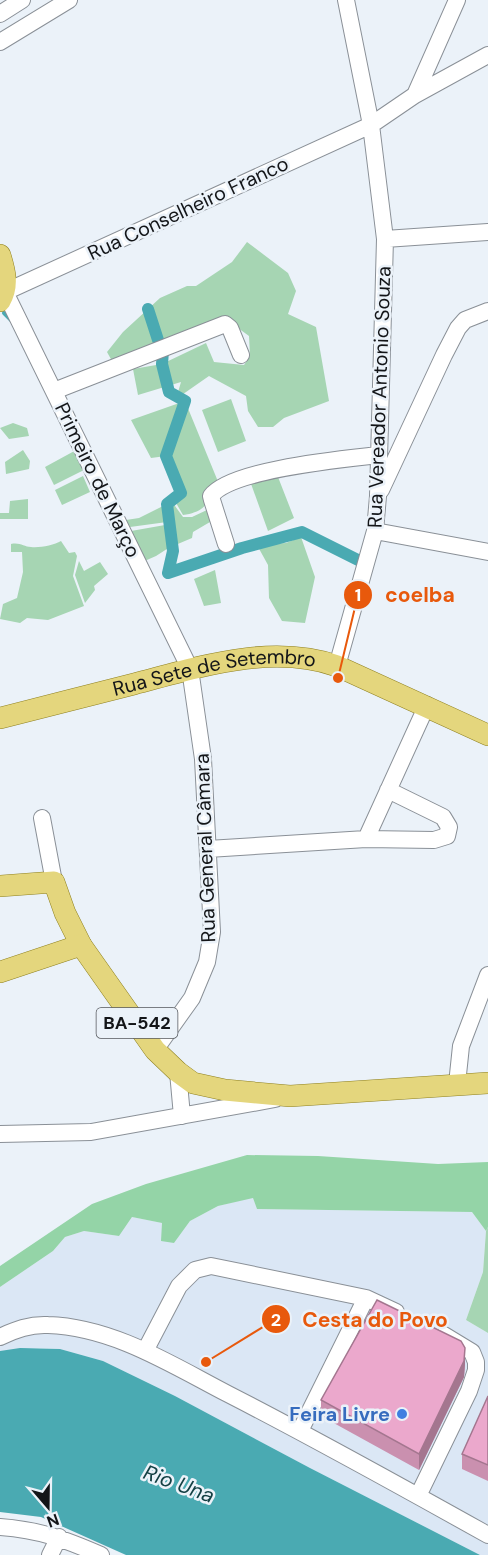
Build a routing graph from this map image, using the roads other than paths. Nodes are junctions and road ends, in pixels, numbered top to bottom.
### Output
1 (22, 0) edge
2 (69, 0) edge
3 (346, 0) edge
4 (457, 0) edge
5 (0, 14) edge
6 (1, 40) edge
7 (488, 55) edge
8 (415, 96) junction
9 (371, 125) junction
10 (488, 232) edge
11 (385, 239) junction
12 (0, 255) edge
13 (3, 297) edge
14 (488, 311) edge
15 (241, 355) dead end
16 (54, 391) junction
17 (380, 437) junction
18 (406, 439) junction
19 (379, 455) junction
20 (378, 496) junction
21 (375, 531) junction
22 (226, 544) dead end
23 (488, 552) edge
24 (337, 666) junction
25 (190, 669) junction
26 (427, 705) junction
27 (0, 718) edge
28 (488, 735) edge
29 (388, 790) junction
30 (42, 818) dead end
31 (366, 839) junction
32 (208, 849) junction
33 (54, 882) junction
34 (0, 886) edge
35 (81, 945) junction
36 (0, 972) edge
37 (488, 975) edge
38 (155, 1050) junction
39 (178, 1072) junction
40 (488, 1083) edge
41 (457, 1084) junction
42 (290, 1096) junction
43 (182, 1116) junction
44 (0, 1134) edge
45 (366, 1298) junction
46 (406, 1317) edge
47 (426, 1326) edge
48 (0, 1337) edge
49 (145, 1351) junction
50 (300, 1431) junction
51 (418, 1496) junction
52 (0, 1527) edge
53 (488, 1534) edge
54 (59, 1537) junction
55 (50, 1555) edge
56 (101, 1555) edge

1 - 5 street
2 - 6 street
3 - 9 street, Rua Vereador Antonio Souza
4 - 8 street
7 - 8 street, Rua Conselheiro Franco
8 - 9 street, Rua Conselheiro Franco
9 - 11 street, Rua Vereador Antonio Souza
9 - 13 street, Rua Conselheiro Franco
10 - 11 street
11 - 17 street, Rua Vereador Antonio Souza
12 - 13 main road
13 - 16 street, Primeiro de Março
14 - 18 street
15 - 16 street
16 - 25 street, Primeiro de Março
17 - 18 street
17 - 19 street, Rua Vereador Antonio Souza
18 - 20 street
19 - 20 street, Rua Vereador Antonio Souza
19 - 22 street
20 - 21 street, Rua Vereador Antonio Souza
21 - 23 street
21 - 24 street, Rua Vereador Antonio Souza
24 - 25 main road, Rua Sete de Setembro
24 - 26 main road, Rua Sete de Setembro
25 - 27 main road, Rua Sete de Setembro
25 - 32 street, Rua General Câmara
26 - 28 main road, Rua Sete de Setembro
26 - 29 street
29 - 31 street
29 - 31 street
30 - 33 street
31 - 32 street
32 - 38 street, Rua General Câmara
33 - 34 main road
33 - 35 main road
35 - 36 main road
35 - 38 main road, BA-542
37 - 41 street
38 - 39 main road, BA-542
39 - 42 main road, BA-542
39 - 43 street
40 - 41 main road, BA-542
41 - 42 main road, BA-542
42 - 43 street
43 - 44 street
45 - 46 street
45 - 49 street
45 - 50 street
47 - 51 street
48 - 49 street
49 - 50 street
50 - 51 street
51 - 53 street
52 - 54 street
54 - 55 street
54 - 56 street

